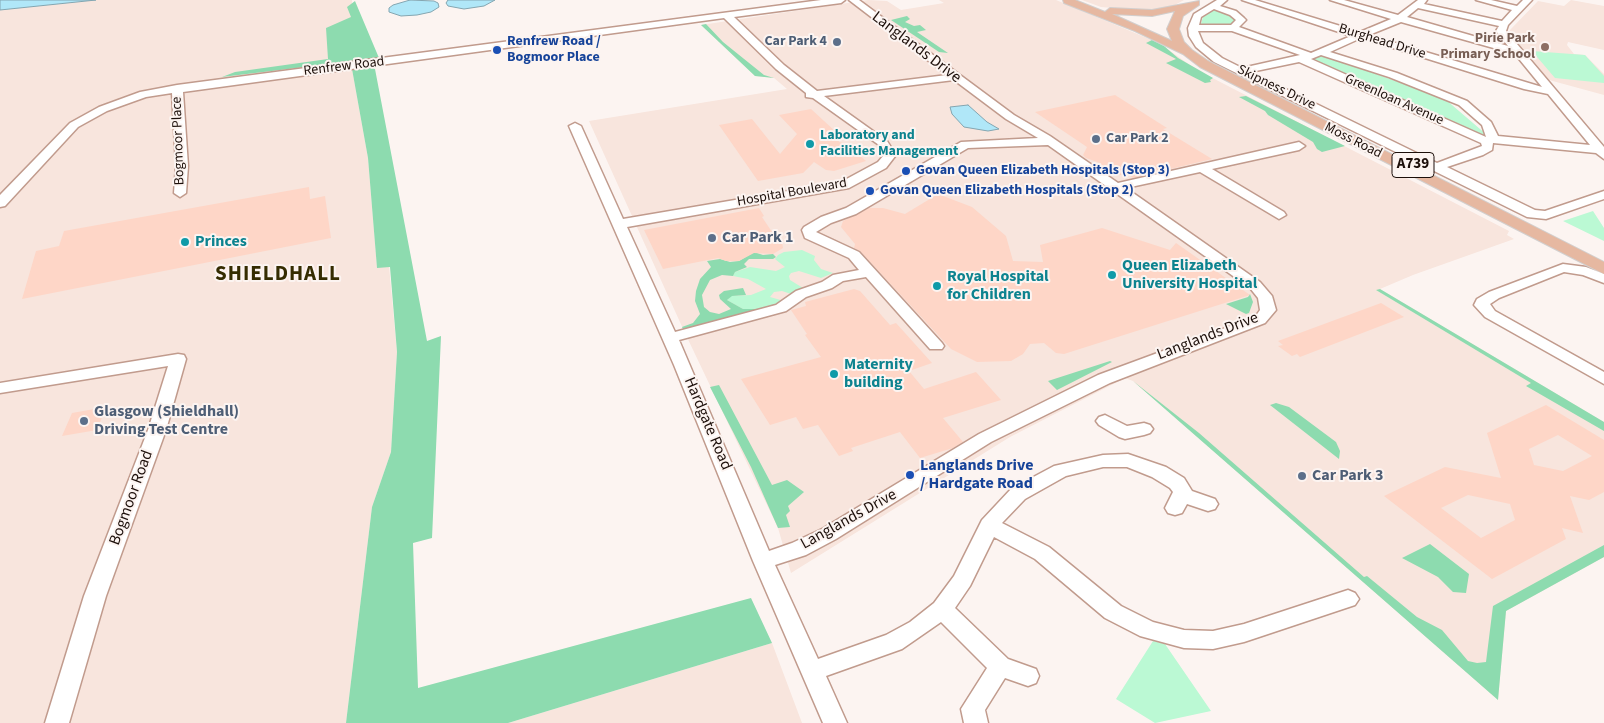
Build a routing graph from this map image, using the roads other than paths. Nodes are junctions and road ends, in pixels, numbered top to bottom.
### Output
1 (841, 0) edge
2 (853, 0) edge
3 (1070, 0) edge
4 (1246, 0) edge
5 (1334, 0) edge
6 (1480, 0) edge
7 (1528, 0) edge
8 (1215, 2) edge
9 (1420, 3) edge
10 (1196, 4) edge
11 (1518, 9) junction
12 (727, 16) junction
13 (715, 17) junction
14 (1399, 19) junction
15 (1504, 24) junction
16 (1193, 28) junction
17 (1233, 28) junction
18 (1360, 36) junction
19 (1516, 51) junction
20 (1188, 53) junction
21 (1311, 56) junction
22 (1242, 71) junction
23 (955, 77) junction
24 (177, 88) junction
25 (1548, 90) junction
26 (811, 95) junction
27 (576, 126) dead end
28 (1489, 140) junction
29 (1050, 141) junction
30 (1298, 146) dead end
31 (1602, 152) edge
32 (1403, 160) junction
33 (1436, 166) junction
34 (1202, 168) junction
35 (866, 171) junction
36 (897, 185) junction
37 (1115, 187) junction
38 (180, 193) dead end
39 (1604, 195) edge
40 (0, 203) edge
41 (1279, 215) dead end
42 (618, 221) junction
43 (1604, 253) edge
44 (1604, 260) edge
45 (1604, 270) edge
46 (869, 272) junction
47 (1604, 279) edge
48 (670, 338) junction
49 (936, 346) dead end
50 (1604, 379) edge
51 (0, 388) edge
52 (1106, 421) dead end
53 (1144, 429) dead end
54 (1125, 433) junction
55 (1128, 460) junction
56 (1208, 504) dead end
57 (989, 525) junction
58 (763, 561) junction
59 (1348, 599) dead end
60 (942, 609) junction
61 (1000, 666) junction
62 (812, 671) junction
63 (1028, 676) dead end
64 (57, 723) edge
65 (835, 723) edge
66 (976, 723) edge

1 - 12 street, Renfrew Road
2 - 23 street, Langlands Drive
3 - 10 main road
3 - 20 main road
4 - 18 street, Burghead Drive
5 - 14 street
6 - 11 street
7 - 11 street
8 - 10 main road, A739
8 - 16 street
8 - 17 street
9 - 14 street
9 - 15 street
10 - 20 main road, Moss Road / A739
10 - 32 main road, Moss Road / A739
11 - 15 street
12 - 13 street, Renfrew Road
12 - 26 street, Hospital Boulevard
13 - 24 street, Renfrew Road
13 - 26 street, Hospital Boulevard
14 - 18 street
14 - 19 street
15 - 19 street
16 - 17 street, Greenloan Avenue
16 - 22 street, Skipness Drive
17 - 21 street, Greenloan Avenue
18 - 21 street
18 - 25 street, Burghead Drive
19 - 25 street
20 - 45 main road, Moss Road / A739
21 - 22 street
21 - 28 street, Greenloan Avenue
21 - 28 street
22 - 33 street, Skipness Drive
23 - 26 street
23 - 29 street, Langlands Drive
24 - 38 street, Bogmoor Place
24 - 40 street, Renfrew Road
25 - 31 street
26 - 35 street, Hospital Boulevard
27 - 42 street, Hardgate Road
28 - 31 street
28 - 33 street
29 - 36 street
29 - 37 street, Langlands Drive
30 - 34 street
32 - 43 main road
32 - 44 main road, Moss Road / A739
33 - 39 street, Skipness Drive
34 - 37 street
34 - 41 street
35 - 36 street
35 - 42 street, Hospital Boulevard
36 - 46 street
37 - 58 street, Langlands Drive
42 - 48 street, Hardgate Road
46 - 48 street
46 - 49 street
47 - 50 street
48 - 58 street, Hardgate Road
51 - 64 street, Bogmoor Road
52 - 54 street
53 - 54 street
54 - 55 street
55 - 56 street
55 - 57 street
57 - 59 street
57 - 60 street
58 - 62 street, Hardgate Road
60 - 61 street
60 - 62 street
61 - 63 street
61 - 66 street
62 - 65 street, Hardgate Road

